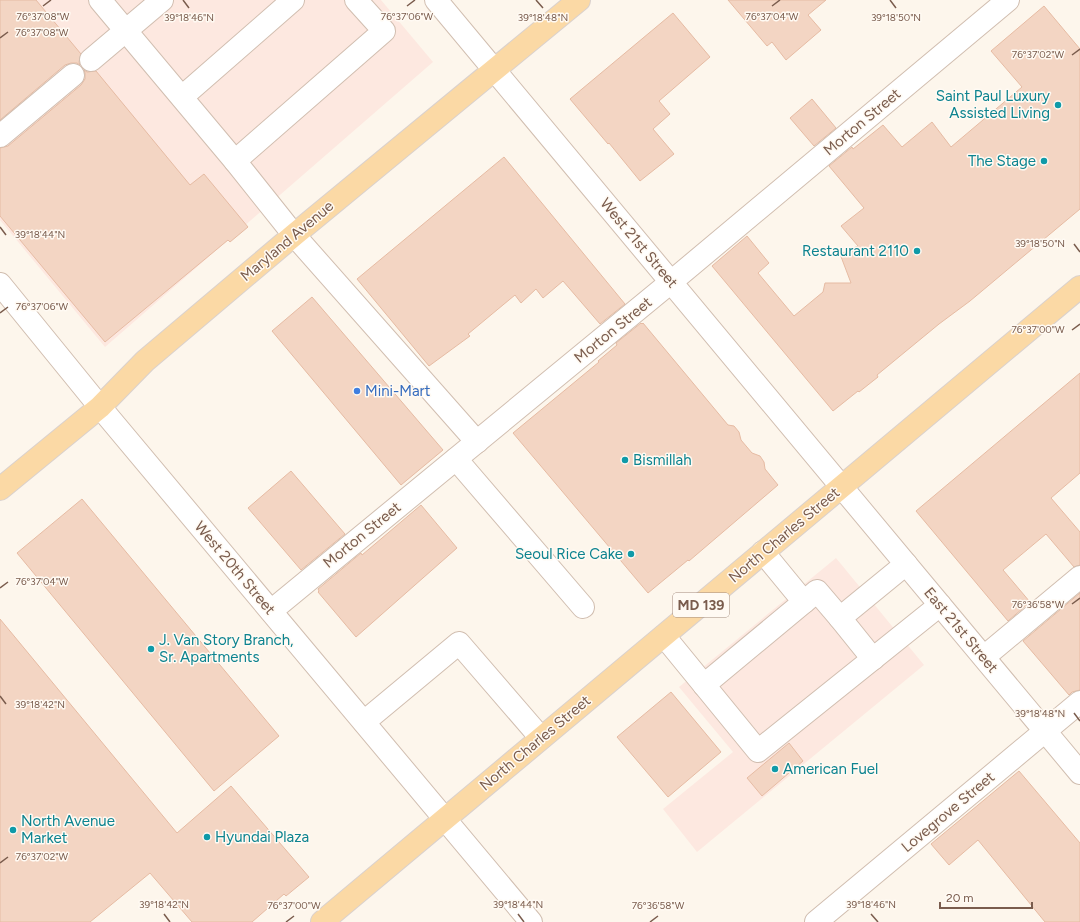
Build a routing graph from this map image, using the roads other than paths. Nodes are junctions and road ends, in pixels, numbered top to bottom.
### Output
1 (100, 0) edge
2 (162, 0) edge
3 (293, 0) edge
4 (356, 0) edge
5 (436, 0) edge
6 (579, 0) edge
7 (1008, 0) edge
8 (127, 30) junction
9 (91, 60) dead end
10 (495, 70) junction
11 (73, 75) dead end
12 (182, 96) junction
13 (0, 136) edge
14 (235, 161) junction
15 (294, 234) junction
16 (671, 282) junction
17 (0, 284) edge
18 (1080, 288) edge
19 (100, 407) junction
20 (477, 442) junction
21 (456, 459) junction
22 (841, 487) junction
23 (0, 489) edge
24 (763, 552) junction
25 (906, 564) junction
26 (1080, 577) edge
27 (804, 602) junction
28 (940, 605) junction
29 (583, 607) dead end
30 (271, 611) junction
31 (840, 618) junction
32 (664, 636) junction
33 (984, 657) junction
34 (873, 659) junction
35 (704, 684) junction
36 (1080, 702) edge
37 (364, 722) junction
38 (1045, 731) junction
39 (541, 738) junction
40 (1080, 773) edge
41 (444, 819) junction
42 (322, 922) edge
43 (531, 922) edge
44 (816, 922) edge

1 - 8 street
2 - 8 street
3 - 12 street
4 - 14 street
5 - 10 street, West 21st Street
6 - 10 main road, Maryland Avenue
7 - 16 street, Morton Street
8 - 9 street
8 - 12 street
10 - 15 main road, Maryland Avenue
10 - 16 street, West 21st Street
11 - 13 street
12 - 14 street
14 - 15 street
15 - 19 main road, Maryland Avenue
15 - 20 street
16 - 20 street, Morton Street
16 - 22 street, West 21st Street
17 - 19 street
18 - 22 main road, North Charles Street / MD 139
19 - 23 main road, Maryland Avenue
19 - 30 street, West 20th Street
20 - 21 street, Morton Street
21 - 29 street
21 - 30 street, Morton Street
22 - 24 main road, North Charles Street / MD 139
22 - 25 street, East 21st Street
24 - 27 street
24 - 32 main road, North Charles Street / MD 139
25 - 28 street, East 21st Street
25 - 31 street
26 - 33 street
27 - 31 street
27 - 35 street
28 - 33 street, East 21st Street
28 - 34 street
30 - 37 street, West 20th Street
31 - 34 street
32 - 35 street
32 - 39 main road, North Charles Street / MD 139
33 - 38 street, East 21st Street
34 - 35 street
36 - 38 street, Lovegrove Street
37 - 39 street
37 - 41 street, West 20th Street
38 - 40 street, East 21st Street
38 - 44 street, Lovegrove Street
39 - 41 main road, North Charles Street / MD 139
41 - 42 main road, North Charles Street / MD 139
41 - 43 street, West 20th Street

